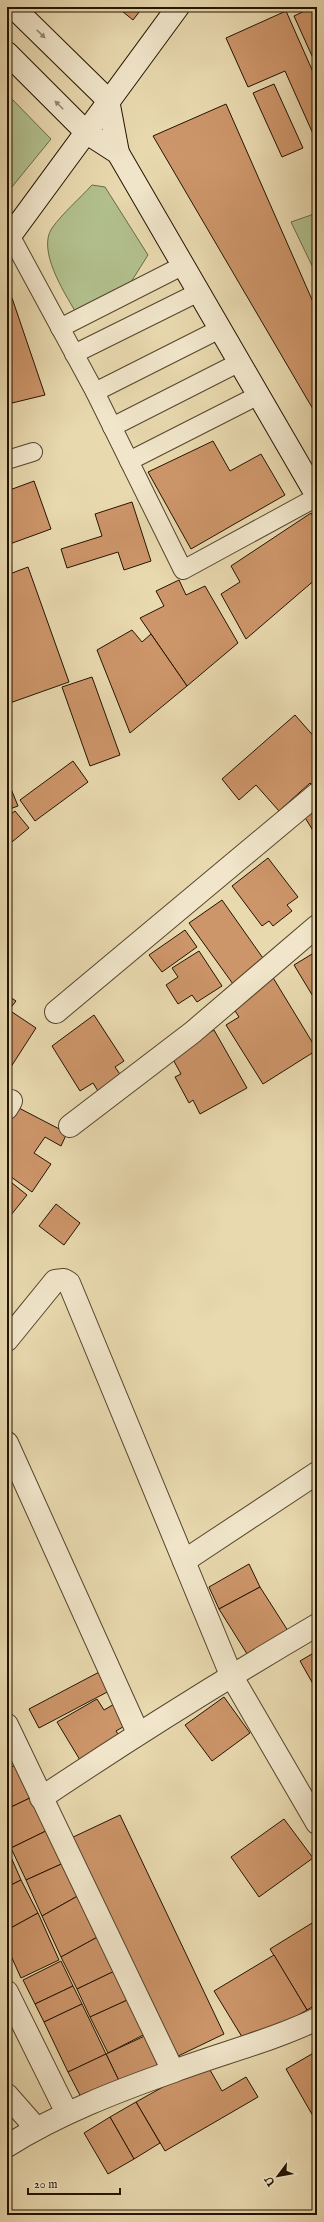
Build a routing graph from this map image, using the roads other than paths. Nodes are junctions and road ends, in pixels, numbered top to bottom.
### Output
1 (13, 7) edge
2 (178, 7) edge
3 (7, 53) edge
4 (108, 100) junction
5 (87, 133) junction
6 (118, 153) junction
7 (9, 237) edge
8 (184, 265) junction
9 (199, 292) junction
10 (60, 328) junction
11 (220, 329) junction
12 (74, 354) junction
13 (240, 362) junction
14 (95, 392) junction
15 (258, 396) junction
16 (112, 427) junction
17 (33, 452) dead end
18 (7, 460) edge
19 (129, 461) junction
20 (317, 497) edge
21 (317, 794) edge
22 (317, 926) edge
23 (56, 1012) dead end
24 (70, 1126) dead end
25 (7, 1340) edge
26 (7, 1443) edge
27 (317, 1473) edge
28 (184, 1561) junction
29 (317, 1625) edge
30 (231, 1675) junction
31 (7, 1725) edge
32 (138, 1733) junction
33 (41, 1798) junction
34 (317, 1823) edge
35 (7, 1992) edge
36 (317, 2019) edge
37 (173, 2071) junction
38 (7, 2095) edge
39 (67, 2114) junction
40 (36, 2128) junction
41 (7, 2146) edge

1 -> 4 street
2 - 4 street
5 -> 3 street
4 - 5 street
4 - 6 street
5 - 6 street
5 - 7 street
6 - 8 street
7 - 10 lane
8 - 9 street
8 - 10 lane
9 - 11 street
9 - 12 lane
10 - 12 lane
11 - 13 street
11 - 14 lane
12 - 14 lane
13 - 15 street
13 - 16 lane
14 - 16 lane
15 - 19 lane
15 - 20 street
16 - 19 lane
17 - 18 lane
19 - 20 lane
21 - 23 street
22 - 24 street
25 - 28 street
26 - 32 street
27 - 28 street
28 - 30 street
29 - 30 street
30 - 32 street
30 - 34 street
31 - 33 street
32 - 33 street
33 - 37 street
35 - 39 street
36 - 37 street
37 - 39 street
38 - 40 street
39 - 40 street
40 - 41 street

